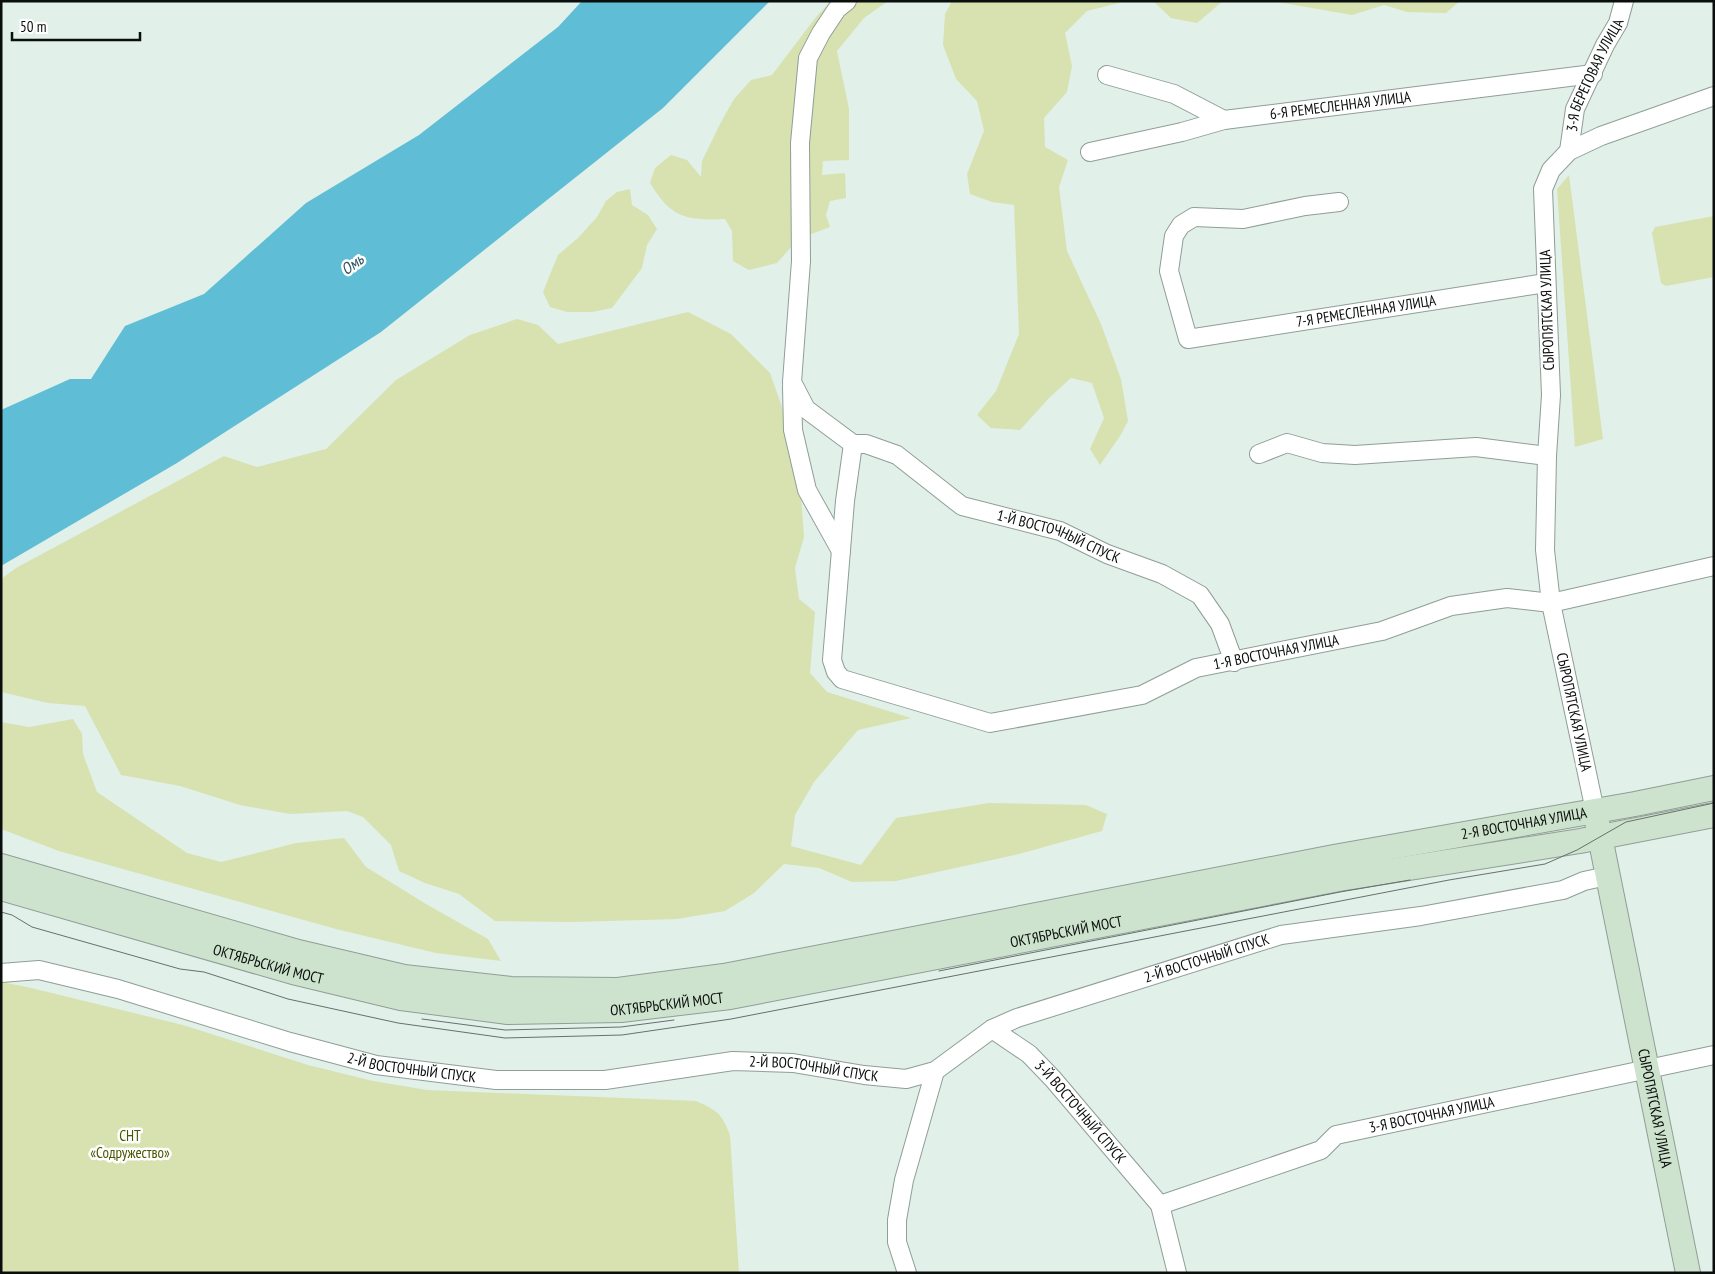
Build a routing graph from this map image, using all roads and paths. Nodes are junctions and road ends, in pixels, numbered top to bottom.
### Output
1 (847, 1) edge
2 (1624, 1) edge
3 (1592, 74) junction
4 (1107, 75) dead end
5 (1714, 96) edge
6 (1224, 120) junction
7 (1569, 150) junction
8 (1090, 152) dead end
9 (1339, 202) dead end
10 (1546, 283) junction
11 (792, 382) junction
12 (853, 444) junction
13 (1259, 454) dead end
14 (1547, 456) junction
15 (841, 551) junction
16 (1714, 566) edge
17 (1552, 603) junction
18 (1234, 662) junction
19 (1714, 788) edge
20 (1594, 811) junction
21 (1714, 815) edge
22 (1600, 838) junction
23 (1334, 857) joint
24 (1, 866) edge
25 (1607, 876) junction
26 (1339, 880) joint
27 (1, 888) edge
28 (1, 973) edge
29 (992, 1029) junction
30 (1714, 1055) edge
31 (1647, 1070) junction
32 (935, 1071) junction
33 (1160, 1205) junction
34 (907, 1273) edge
35 (1177, 1273) edge
36 (1688, 1273) edge

1 - 11 street
2 - 3 street, 3-Я БЕРЕГОВАЯ УЛИЦА
3 - 6 street, 6-Я РЕМЕСЛЕННАЯ УЛИЦА
3 - 7 street, 3-Я БЕРЕГОВАЯ УЛИЦА
4 - 6 street
5 - 7 street
6 - 8 street, 6-Я РЕМЕСЛЕННАЯ УЛИЦА
7 - 10 street, СЫРОПЯТСКАЯ УЛИЦА
9 - 10 street, 7-Я РЕМЕСЛЕННАЯ УЛИЦА
10 - 14 street, СЫРОПЯТСКАЯ УЛИЦА
11 - 12 street
11 - 15 street
12 - 15 street
12 - 18 street, 1-Й ВОСТОЧНЫЙ СПУСК
13 - 14 street
14 - 17 street, СЫРОПЯТСКАЯ УЛИЦА
15 - 18 street, 1-Я ВОСТОЧНАЯ УЛИЦА
16 - 17 street, 1-Я ВОСТОЧНАЯ УЛИЦА
17 - 18 street, 1-Я ВОСТОЧНАЯ УЛИЦА
17 - 20 street, СЫРОПЯТСКАЯ УЛИЦА
19 - 20 main road, 2-Я ВОСТОЧНАЯ УЛИЦА
20 - 22 main road, СЫРОПЯТСКАЯ УЛИЦА
20 - 23 main road, 2-Я ВОСТОЧНАЯ УЛИЦА
21 - 22 main road, 2-Я ВОСТОЧНАЯ УЛИЦА
22 - 25 main road, СЫРОПЯТСКАЯ УЛИЦА
22 - 26 main road, 2-Я ВОСТОЧНАЯ УЛИЦА
23 - 24 main road, ОКТЯБРЬСКИЙ МОСТ
25 - 29 street, 2-Й ВОСТОЧНЫЙ СПУСК
25 - 31 main road, СЫРОПЯТСКАЯ УЛИЦА
26 - 27 main road, ОКТЯБРЬСКИЙ МОСТ
28 - 32 street, 2-Й ВОСТОЧНЫЙ СПУСК
29 - 32 street, 2-Й ВОСТОЧНЫЙ СПУСК
29 - 33 street, 3-Й ВОСТОЧНЫЙ СПУСК
30 - 31 street, 3-Я ВОСТОЧНАЯ УЛИЦА
31 - 33 street, 3-Я ВОСТОЧНАЯ УЛИЦА
31 - 36 main road, СЫРОПЯТСКАЯ УЛИЦА
32 - 34 street
33 - 35 street

